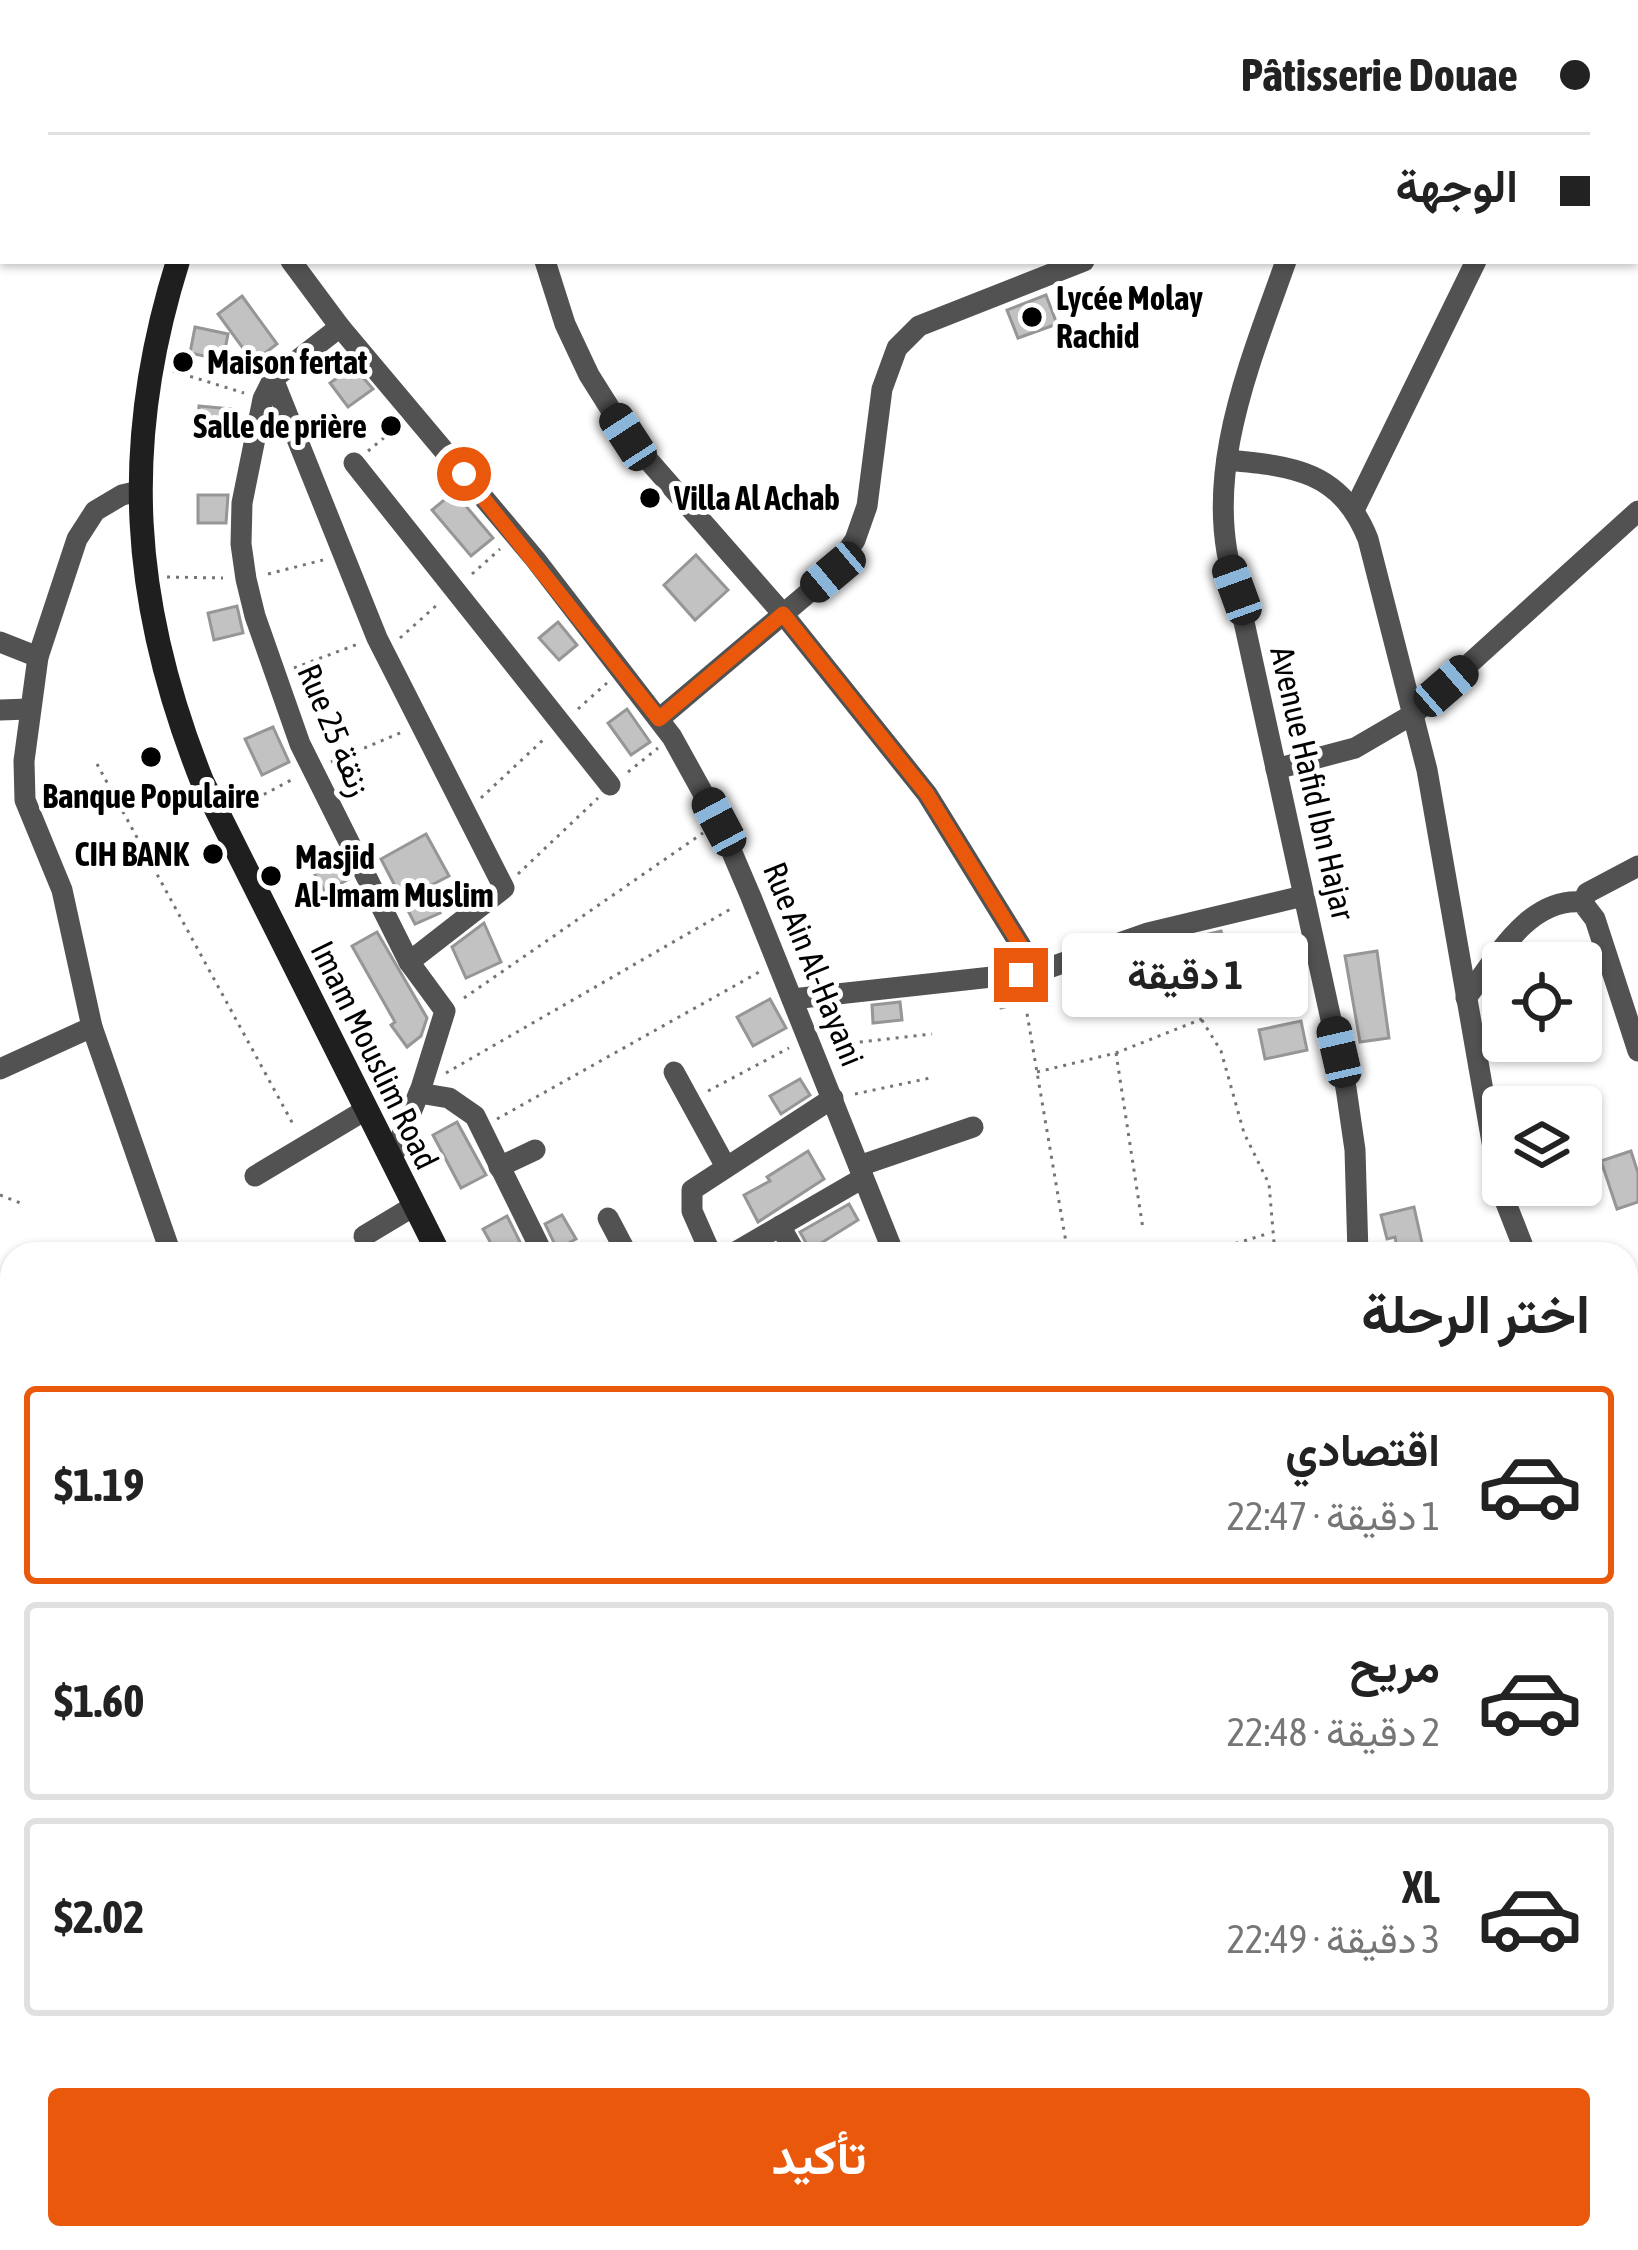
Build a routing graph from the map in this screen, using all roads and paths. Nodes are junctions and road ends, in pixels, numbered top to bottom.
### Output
1 (177, 264) edge
2 (293, 264) edge
3 (546, 264) edge
4 (1068, 264) edge
5 (1285, 264) edge
6 (1475, 264) edge
7 (340, 327) junction
8 (160, 367) dead end
9 (268, 389) junction
10 (1227, 460) junction
11 (354, 463) dead end
12 (139, 491) junction
13 (1355, 508) junction
14 (1638, 511) edge
15 (342, 556) junction
16 (156, 577) dead end
17 (246, 579) junction
18 (783, 614) junction
19 (376, 638) junction
20 (0, 642) edge
21 (38, 657) junction
22 (621, 670) junction
23 (274, 675) junction
24 (29, 709) junction
25 (0, 710) edge
26 (1415, 713) junction
27 (560, 724) junction
28 (666, 728) junction
29 (97, 764) dead end
30 (1276, 769) junction
31 (610, 785) junction
32 (466, 812) junction
33 (719, 822) junction
34 (1638, 866) edge
35 (504, 888) junction
36 (1304, 896) junction
37 (751, 897) junction
38 (1582, 902) junction
39 (1111, 944) junction
40 (778, 961) junction
41 (409, 962) junction
42 (1029, 974) junction
43 (1466, 998) junction
44 (793, 999) junction
45 (445, 1011) junction
46 (1203, 1018) junction
47 (92, 1027) junction
48 (932, 1034) dead end
49 (809, 1043) junction
50 (1638, 1052) edge
51 (1116, 1053) junction
52 (0, 1070) edge
53 (674, 1072) dead end
54 (1036, 1072) junction
55 (929, 1078) dead end
56 (420, 1090) junction
57 (833, 1098) junction
58 (689, 1101) junction
59 (367, 1109) junction
60 (973, 1126) dead end
61 (480, 1129) junction
62 (306, 1147) junction
63 (535, 1150) dead end
64 (391, 1161) junction
65 (499, 1167) junction
66 (726, 1167) junction
67 (861, 1172) junction
68 (255, 1176) dead end
69 (0, 1196) edge
70 (23, 1204) dead end
71 (414, 1206) junction
72 (608, 1218) dead end
73 (780, 1226) junction
74 (1143, 1229) dead end
75 (1271, 1232) junction
76 (364, 1236) dead end
77 (167, 1242) edge
78 (433, 1242) edge
79 (537, 1242) edge
80 (621, 1242) edge
81 (706, 1242) edge
82 (753, 1242) edge
83 (789, 1242) edge
84 (889, 1242) edge
85 (1066, 1242) edge
86 (1239, 1242) edge
87 (1273, 1242) edge
88 (1358, 1242) edge
89 (1521, 1242) edge

1 - 12 main road, Imam Mouslim Road
2 - 7 street, Rue Ain Al-Hayani
3 - 18 street
4 - 18 street
5 - 10 street, Avenue Hafid Ibn Hajar
6 - 13 street
7 - 9 street
7 - 22 street, Rue Ain Al-Hayani
8 - 9 path
9 - 15 street
9 - 17 street, Rue 25 زنقة
10 - 13 street
10 - 30 street, Avenue Hafid Ibn Hajar
11 - 27 street
12 - 21 street
12 - 59 main road, Imam Mouslim Road
13 - 26 street
14 - 26 street
15 - 17 path
15 - 19 street
16 - 17 path
17 - 23 street, Rue 25 زنقة
18 - 28 street
18 - 42 street
19 - 23 path
19 - 32 street
20 - 21 street
21 - 24 street
22 - 27 path
22 - 28 street, Rue Ain Al-Hayani
23 - 41 street, Rue 25 زنقة
24 - 25 street
24 - 47 street
26 - 30 street
26 - 43 street
27 - 31 street
27 - 32 path
28 - 31 path
28 - 33 street, Rue Ain Al-Hayani
29 - 62 path
30 - 36 street, Avenue Hafid Ibn Hajar
31 - 35 path
32 - 35 street
33 - 37 street, Rue Ain Al-Hayani
33 - 45 path
34 - 38 street
35 - 41 street
36 - 39 street
36 - 88 street, Avenue Hafid Ibn Hajar
37 - 40 street, Rue Ain Al-Hayani
37 - 56 path
38 - 43 street
38 - 50 street
39 - 42 street
39 - 46 path
40 - 44 street, Rue Ain Al-Hayani
40 - 61 path
41 - 45 street, Rue 25 زنقة
42 - 44 street
42 - 54 path
43 - 89 street
44 - 49 street, Rue Ain Al-Hayani
45 - 56 street
46 - 51 path
46 - 75 path
47 - 52 street
47 - 77 street
48 - 49 path
49 - 57 street, Rue Ain Al-Hayani
49 - 58 path
51 - 54 path
51 - 74 path
53 - 58 street
54 - 85 path
55 - 57 path
56 - 61 street
56 - 64 street
57 - 66 street
57 - 67 street, Rue Ain Al-Hayani
58 - 66 street
59 - 62 street
59 - 64 main road, Imam Mouslim Road
60 - 67 street
61 - 65 street
62 - 68 street
63 - 65 street
64 - 71 main road, Imam Mouslim Road
65 - 79 street
66 - 81 street
67 - 73 street
67 - 84 street, Rue Ain Al-Hayani
69 - 70 path
71 - 76 street
71 - 78 main road, Imam Mouslim Road
72 - 80 street
73 - 82 street
73 - 83 street
75 - 86 path
75 - 87 path

